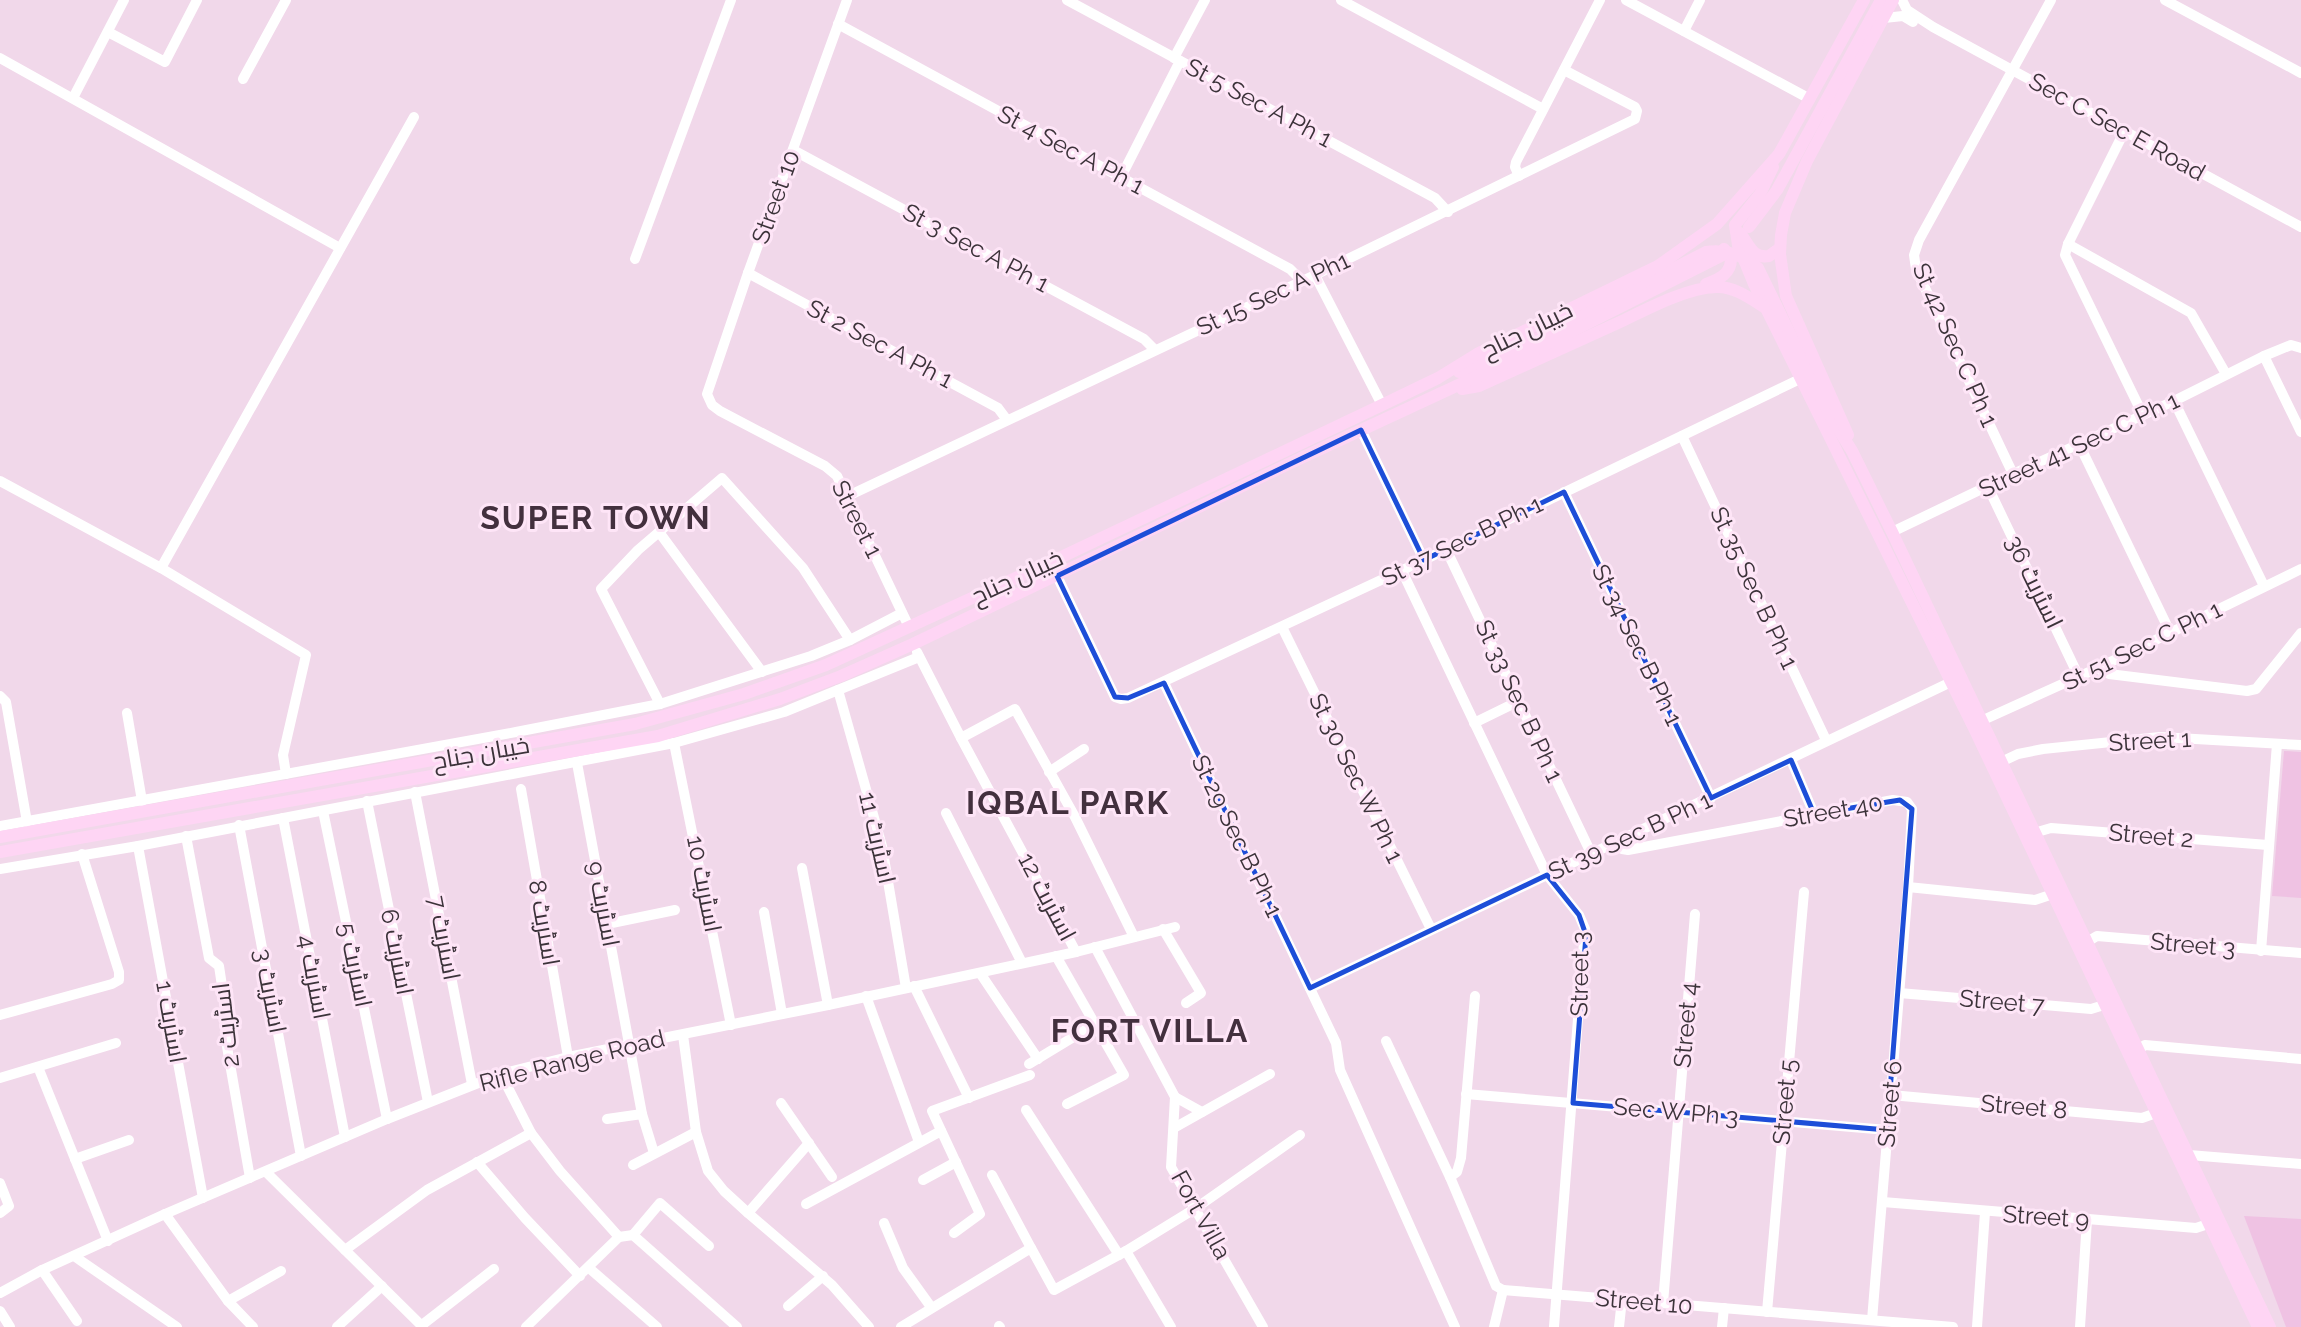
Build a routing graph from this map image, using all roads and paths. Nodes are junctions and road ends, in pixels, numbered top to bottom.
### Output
1 (124, 0) edge
2 (286, 0) edge
3 (731, 0) edge
4 (847, 0) edge
5 (1067, 0) edge
6 (1205, 0) edge
7 (1342, 0) edge
8 (1600, 0) edge
9 (1626, 0) edge
10 (1700, 0) edge
11 (1864, 0) edge
12 (1881, 0) edge
13 (1893, 0) edge
14 (1902, 0) edge
15 (2051, 0) edge
16 (2165, 0) edge
17 (193, 1) edge
18 (1884, 18) junction
19 (838, 24) junction
20 (1933, 27) junction
21 (1684, 31) junction
22 (108, 32) junction
23 (0, 58) edge
24 (1177, 59) junction
25 (2012, 69) junction
26 (1564, 70) junction
27 (2301, 73) edge
28 (243, 79) dead end
29 (73, 98) junction
30 (1810, 99) junction
31 (1543, 109) junction
32 (414, 117) dead end
33 (2124, 132) junction
34 (793, 150) junction
35 (1779, 154) junction
36 (1519, 176) junction
37 (1121, 177) junction
38 (1448, 212) junction
39 (2301, 227) edge
40 (1749, 228) dead end
41 (1735, 231) junction
42 (2068, 244) junction
43 (340, 248) junction
44 (1780, 248) junction
45 (1723, 255) dead end
46 (635, 259) dead end
47 (1658, 266) junction
48 (748, 273) junction
49 (1315, 275) junction
50 (1302, 281) junction
51 (1693, 291) junction
52 (1765, 307) junction
53 (2299, 343) edge
54 (1155, 350) junction
55 (2264, 356) junction
56 (2226, 374) junction
57 (1802, 377) junction
58 (1438, 378) junction
59 (1443, 392) junction
60 (707, 394) joint
61 (2174, 401) junction
62 (1382, 405) junction
63 (2143, 415) junction
64 (1007, 420) junction
65 (1362, 430) junction
66 (2301, 432) edge
67 (1682, 436) junction
68 (2079, 444) junction
69 (1852, 451) junction
70 (2013, 474) junction
71 (0, 481) edge
72 (1988, 487) junction
73 (1564, 492) junction
74 (848, 496) junction
75 (659, 531) junction
76 (1892, 532) junction
77 (1446, 549) junction
78 (1424, 560) junction
79 (161, 568) junction
80 (2301, 569) edge
81 (1402, 570) junction
82 (1057, 576) junction
83 (2264, 586) junction
84 (902, 613) junction
85 (909, 627) junction
86 (1282, 627) junction
87 (2170, 632) junction
88 (2301, 633) edge
89 (850, 640) junction
90 (913, 644) junction
91 (919, 657) junction
92 (2100, 667) junction
93 (762, 672) junction
94 (2079, 677) junction
95 (1951, 682) junction
96 (1164, 683) junction
97 (838, 690) junction
98 (0, 696) edge
99 (1519, 701) junction
100 (660, 704) junction
101 (127, 713) dead end
102 (1981, 721) junction
103 (1474, 723) junction
104 (961, 738) junction
105 (1826, 740) junction
106 (674, 743) junction
107 (2277, 744) junction
108 (2301, 745) edge
109 (1084, 749) dead end
110 (1791, 760) junction
111 (2001, 762) junction
112 (577, 763) junction
113 (1049, 772) junction
114 (286, 774) junction
115 (521, 789) dead end
116 (415, 792) junction
117 (1710, 798) junction
118 (142, 801) junction
119 (367, 802) junction
120 (323, 811) junction
121 (946, 813) dead end
122 (1814, 814) junction
123 (283, 818) junction
124 (27, 822) junction
125 (239, 825) junction
126 (0, 826) edge
127 (2034, 833) junction
128 (186, 836) junction
129 (0, 837) edge
130 (1616, 841) junction
131 (2268, 845) junction
132 (138, 846) junction
133 (0, 852) edge
134 (1591, 853) junction
135 (82, 854) junction
136 (802, 868) dead end
137 (0, 869) edge
138 (1547, 875) junction
139 (1908, 887) junction
140 (1804, 892) dead end
141 (2053, 894) junction
142 (675, 911) dead end
143 (764, 912) dead end
144 (1695, 914) dead end
145 (607, 924) junction
146 (1431, 929) junction
147 (1134, 937) junction
148 (2087, 942) junction
149 (1095, 947) junction
150 (2261, 951) junction
151 (1076, 952) junction
152 (2301, 953) edge
153 (1056, 956) junction
154 (1022, 963) junction
155 (980, 973) junction
156 (910, 987) junction
157 (1310, 988) junction
158 (1899, 993) junction
159 (866, 996) junction
160 (1475, 996) dead end
161 (1186, 1003) dead end
162 (828, 1005) junction
163 (2104, 1005) junction
164 (782, 1014) junction
165 (0, 1015) edge
166 (731, 1024) junction
167 (1095, 1024) junction
168 (682, 1035) junction
169 (1386, 1041) dead end
170 (116, 1043) dead end
171 (630, 1045) junction
172 (2138, 1049) junction
173 (568, 1057) junction
174 (2301, 1059) edge
175 (1032, 1066) junction
176 (38, 1067) junction
177 (1270, 1073) dead end
178 (501, 1074) junction
179 (0, 1078) edge
180 (472, 1084) junction
181 (1466, 1094) junction
182 (1891, 1095) junction
183 (1175, 1097) junction
184 (969, 1098) junction
185 (428, 1102) junction
186 (781, 1103) dead end
187 (1573, 1103) junction
188 (1066, 1104) dead end
189 (1026, 1110) dead end
190 (1202, 1112) junction
191 (1679, 1112) junction
192 (2156, 1113) junction
193 (642, 1114) junction
194 (387, 1119) junction
195 (607, 1119) dead end
196 (1783, 1121) junction
197 (1174, 1128) junction
198 (1887, 1130) junction
199 (941, 1131) junction
200 (695, 1132) junction
201 (531, 1133) junction
202 (1300, 1135) dead end
203 (345, 1137) junction
204 (129, 1140) dead end
205 (919, 1142) junction
206 (809, 1143) junction
207 (654, 1153) junction
208 (2189, 1155) junction
209 (301, 1156) junction
210 (75, 1159) junction
211 (477, 1162) junction
212 (956, 1162) junction
213 (2301, 1164) edge
214 (633, 1165) dead end
215 (266, 1172) junction
216 (992, 1175) dead end
217 (832, 1177) dead end
218 (1450, 1177) junction
219 (250, 1178) junction
220 (923, 1180) dead end
221 (0, 1183) edge
222 (203, 1198) junction
223 (1883, 1202) junction
224 (806, 1204) dead end
225 (1196, 1208) junction
226 (1985, 1212) junction
227 (0, 1213) edge
228 (165, 1213) junction
229 (748, 1213) junction
230 (2087, 1220) junction
231 (884, 1223) dead end
232 (2208, 1224) junction
233 (954, 1233) dead end
234 (633, 1235) junction
235 (620, 1237) junction
236 (107, 1241) junction
237 (709, 1246) dead end
238 (1031, 1248) junction
239 (345, 1250) junction
240 (1123, 1253) junction
241 (74, 1256) junction
242 (494, 1269) dead end
243 (43, 1270) junction
244 (281, 1271) dead end
245 (585, 1272) junction
246 (823, 1276) junction
247 (382, 1286) junction
248 (1503, 1290) junction
249 (0, 1293) edge
250 (1557, 1294) junction
251 (1622, 1300) junction
252 (228, 1301) junction
253 (1663, 1303) junction
254 (788, 1306) dead end
255 (932, 1307) junction
256 (1724, 1308) junction
257 (0, 1311) edge
258 (1767, 1312) junction
259 (1872, 1320) junction
260 (77, 1321) dead end
261 (1830, 1323) edge
262 (422, 1326) edge
263 (1936, 1326) edge
264 (10, 1327) edge
265 (177, 1327) edge
266 (253, 1327) edge
267 (337, 1327) edge
268 (526, 1327) edge
269 (657, 1327) edge
270 (737, 1327) edge
271 (869, 1327) edge
272 (901, 1327) edge
273 (1171, 1327) edge
274 (1263, 1327) edge
275 (1455, 1327) edge
276 (1494, 1327) edge
277 (1554, 1327) edge
278 (1619, 1327) edge
279 (1722, 1327) edge
280 (1953, 1327) edge
281 (1977, 1327) edge
282 (2080, 1327) edge
283 (2258, 1327) edge
284 (2270, 1327) edge

1 - 22 street
2 - 28 street
3 - 46 street
4 - 19 street, Street 10
5 - 24 street, St 5 Sec A Ph 1
6 - 24 street
7 - 31 street
8 - 26 street
9 - 21 street
10 - 21 street
11 - 30 main road, خیبان جناح
12 - 40 main road
13 - 18 main road
14 - 20 street, Sec C Sec E Road
15 - 25 street
16 - 27 street
17 - 22 street
18 - 20 street, Sec C Sec E Road
18 - 44 main road
19 - 34 street, Street 10
19 - 37 street, St 4 Sec A Ph 1
20 - 25 street, Sec C Sec E Road
21 - 30 street
22 - 29 street
23 - 29 street
24 - 37 street
24 - 38 street, St 5 Sec A Ph 1
25 - 33 street, Sec C Sec E Road
25 - 70 street, St 42 Sec C Ph 1
26 - 31 street
26 - 36 street, St 15 Sec A Ph1
29 - 43 street
30 - 35 main road, خیبان جناح
31 - 36 street
32 - 43 street
33 - 39 street, Sec C Sec E Road
33 - 42 street
34 - 48 street, Street 10
34 - 54 street, St 3 Sec A Ph 1
35 - 41 main road
35 - 47 main road, خیبان جناح
36 - 38 street, St 15 Sec A Ph1
37 - 50 street, St 4 Sec A Ph 1
38 - 49 street, St 15 Sec A Ph1
41 - 44 main road
41 - 52 main road
42 - 56 street
42 - 63 street
43 - 79 street
44 - 69 main road
45 - 59 main road, خیبان جناح
47 - 51 main road
47 - 58 main road, خیبان جناح
48 - 60 street, Street 10
48 - 64 street, St 2 Sec A Ph 1
49 - 50 street, St 15 Sec A Ph1
49 - 62 street
50 - 54 street, St 15 Sec A Ph1
51 - 52 main road
51 - 59 main road
52 - 57 main road
53 - 55 street, Street 41 Sec C Ph 1
54 - 64 street, St 15 Sec A Ph1
55 - 56 street, Street 41 Sec C Ph 1
55 - 66 street
56 - 61 street, Street 41 Sec C Ph 1
57 - 67 street, St 37 Sec B Ph 1
57 - 95 main road
58 - 62 main road, خیبان جناح
58 - 69 main road
59 - 65 main road, خیبان جناح
60 - 74 street, Street 1
61 - 63 street, Street 41 Sec C Ph 1
61 - 83 street
62 - 85 main road, خیبان جناح
63 - 68 street, Street 41 Sec C Ph 1
64 - 74 street, St 15 Sec A Ph1
65 - 78 street
65 - 82 main road, خیبان جناح
67 - 73 street, St 37 Sec B Ph 1
67 - 105 street, St 35 Sec B Ph 1
68 - 70 street, Street 41 Sec C Ph 1
68 - 87 street
69 - 76 main road
70 - 72 street, Street 41 Sec C Ph 1
71 - 79 street
72 - 76 street, Street 41 Sec C Ph 1
72 - 94 street, اسٹریٹ 36
73 - 77 street, St 37 Sec B Ph 1
73 - 117 street, St 34 Sec B Ph 1
74 - 84 street, Street 1
75 - 89 street
75 - 93 street
75 - 100 street
76 - 102 main road
77 - 78 street, St 37 Sec B Ph 1
77 - 99 street, St 33 Sec B Ph 1
78 - 81 street, St 37 Sec B Ph 1
79 - 114 street
80 - 83 street, St 51 Sec C Ph 1
81 - 86 street, St 37 Sec B Ph 1
81 - 103 street, Street 3
82 - 90 main road, خیبان جناح
82 - 96 street, St 37 Sec B Ph 1
83 - 87 street, St 51 Sec C Ph 1
84 - 85 street, Street 1
84 - 89 street
85 - 129 main road, خیبان جناح
86 - 96 street, St 37 Sec B Ph 1
86 - 146 street, St 30 Sec W Ph 1
87 - 92 street, St 51 Sec C Ph 1
88 - 92 street
89 - 93 street
90 - 91 street, اسٹریٹ 12
90 - 133 main road, خیبان جناح
91 - 97 street
91 - 104 street, اسٹریٹ 12
92 - 94 street, St 51 Sec C Ph 1
93 - 100 street
94 - 102 street, St 51 Sec C Ph 1
95 - 105 street, St 39 Sec B Ph 1
95 - 141 main road
96 - 157 street, St 29 Sec B Ph 1
97 - 106 street
97 - 156 street, اسٹریٹ 11
98 - 124 street
99 - 103 street
99 - 134 street, St 33 Sec B Ph 1
100 - 114 street
101 - 118 street
102 - 111 main road
103 - 138 street, Street 3
104 - 113 street
104 - 151 street, اسٹریٹ 12
105 - 110 street, St 39 Sec B Ph 1
106 - 112 street
106 - 166 street, اسٹریٹ 10
107 - 108 street, Street 1
107 - 111 street, Street 1
107 - 131 street
109 - 113 street
110 - 117 street, St 39 Sec B Ph 1
110 - 122 street
111 - 127 main road
112 - 116 street
112 - 145 street, اسٹریٹ 9
113 - 147 street
114 - 118 street
115 - 173 street, اسٹریٹ 8
116 - 119 street
116 - 180 street, اسٹریٹ 7
117 - 130 street, St 39 Sec B Ph 1
118 - 124 street
119 - 120 street
119 - 185 street, اسٹریٹ 6
120 - 123 street
120 - 194 street, اسٹریٹ 5
121 - 154 street
122 - 130 street, Street 40
122 - 139 street, Street 40
123 - 125 street
123 - 203 street, اسٹریٹ 4
124 - 126 street
125 - 128 street
125 - 209 street, اسٹریٹ 3
127 - 131 street, Street 2
127 - 148 main road
128 - 132 street
128 - 219 street, اسٹریٹ 2
130 - 134 street, St 39 Sec B Ph 1
131 - 150 street
132 - 135 street
132 - 222 street, اسٹریٹ 1
134 - 138 street, St 39 Sec B Ph 1
135 - 137 street
135 - 165 street
136 - 162 street
138 - 146 street, St 39 Sec B Ph 1
138 - 187 street, Street 3
139 - 141 street
139 - 158 street, Street 6
140 - 196 street, Street 5
141 - 163 main road
142 - 145 street
143 - 164 street
144 - 191 street, Street 4
145 - 171 street, اسٹریٹ 9
146 - 157 street, St 39 Sec B Ph 1
147 - 149 street, Rifle Range Road
147 - 161 street, Rifle Range Road
148 - 150 street, Street 3
148 - 172 main road
149 - 151 street, Rifle Range Road
149 - 183 street, Fort Villa
150 - 152 street, Street 3
151 - 153 street, Rifle Range Road
153 - 154 street, Rifle Range Road
153 - 167 street
154 - 155 street, Rifle Range Road
155 - 156 street, Rifle Range Road
155 - 175 street
156 - 159 street, Rifle Range Road
156 - 184 street, اسٹریٹ 11
157 - 275 street, St 29 Sec B Ph 1
158 - 163 street, Street 7
158 - 182 street, Street 6
159 - 162 street, Rifle Range Road
159 - 205 street
160 - 181 street
162 - 164 street, Rifle Range Road
163 - 192 main road
164 - 166 street, Rifle Range Road
166 - 168 street, Rifle Range Road
167 - 175 street
167 - 188 street
168 - 171 street, Rifle Range Road
168 - 200 street
169 - 218 street
170 - 176 street
171 - 173 street, Rifle Range Road
171 - 193 street, اسٹریٹ 9
172 - 174 street
172 - 208 main road
173 - 178 street, Rifle Range Road
175 - 184 street
176 - 179 street
176 - 210 street
177 - 190 street
178 - 180 street, Rifle Range Road
178 - 201 street
180 - 185 street, Rifle Range Road
181 - 187 street, Sec W Ph 3
181 - 218 street
182 - 192 street, Street 8
182 - 198 street, Street 6
183 - 190 street
183 - 197 street, Fort Villa
184 - 199 street
185 - 194 street, Rifle Range Road
186 - 206 street
187 - 191 street, Sec W Ph 3
187 - 250 street, Street 3
189 - 240 street
190 - 197 street
191 - 196 street, Sec W Ph 3
191 - 253 street, Street 4
192 - 232 main road
193 - 195 street
193 - 207 street, اسٹریٹ 9
194 - 203 street, Rifle Range Road
196 - 198 street, Sec W Ph 3
196 - 258 street, Street 5
197 - 225 street, Fort Villa
198 - 223 street, Street 6
199 - 205 street
199 - 212 street
200 - 207 street
200 - 229 street
201 - 211 street
201 - 235 street
202 - 225 street
203 - 209 street, Rifle Range Road
204 - 210 street
205 - 224 street
206 - 217 street
206 - 229 street
207 - 214 street
208 - 213 street
208 - 284 main road
209 - 215 street, Rifle Range Road
210 - 236 street
211 - 239 street
211 - 245 street
212 - 220 street
212 - 233 street
215 - 219 street, Rifle Range Road
215 - 239 street
216 - 238 street
218 - 248 street
219 - 222 street, Rifle Range Road
221 - 227 street
222 - 228 street, Rifle Range Road
223 - 226 street, Street 9
223 - 259 street, Street 6
225 - 240 street
225 - 274 street, Fort Villa
226 - 230 street, Street 9
226 - 281 street
228 - 236 street, Rifle Range Road
228 - 252 street
229 - 246 street
230 - 232 street, Street 9
230 - 282 street
231 - 255 street
232 - 283 main road
234 - 235 street
234 - 237 street
234 - 270 street
235 - 245 street
236 - 241 street, Rifle Range Road
238 - 240 street
238 - 255 street
239 - 247 street
240 - 273 street
241 - 243 street, Rifle Range Road
241 - 265 street
242 - 262 street
243 - 249 street, Rifle Range Road
243 - 260 street
244 - 252 street
245 - 268 street
245 - 269 street
246 - 254 street
246 - 271 street
247 - 262 street
247 - 267 street
248 - 250 street, Street 10
248 - 276 street
250 - 251 street, Street 10
250 - 277 street, Street 3
251 - 253 street, Street 10
251 - 278 street
252 - 266 street
253 - 256 street, Street 10
255 - 272 street
256 - 258 street, Street 10
256 - 279 street
257 - 264 street
258 - 261 street, Street 10
259 - 261 street, Street 10
259 - 263 street, Street 10
263 - 280 street, Street 10

